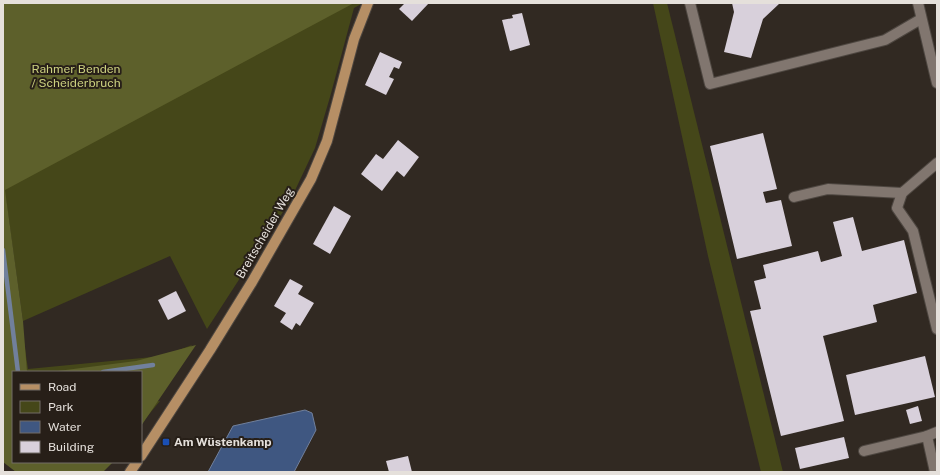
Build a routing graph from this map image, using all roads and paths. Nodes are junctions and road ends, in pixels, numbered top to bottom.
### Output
1 (368, 3) edge
2 (690, 3) edge
3 (918, 3) edge
4 (921, 19) junction
5 (937, 83) edge
6 (937, 163) edge
7 (902, 193) junction
8 (794, 197) dead end
9 (937, 329) edge
10 (937, 432) edge
11 (927, 436) junction
12 (864, 451) dead end
13 (142, 454) edge
14 (136, 463) edge
15 (130, 472) edge
16 (935, 472) edge

1 - 13 main road, Breitscheider Weg
2 - 4 lane
3 - 4 lane
4 - 5 lane
6 - 7 lane
7 - 8 lane
7 - 9 lane
10 - 11 lane
11 - 12 lane
11 - 16 lane
14 - 15 main road

